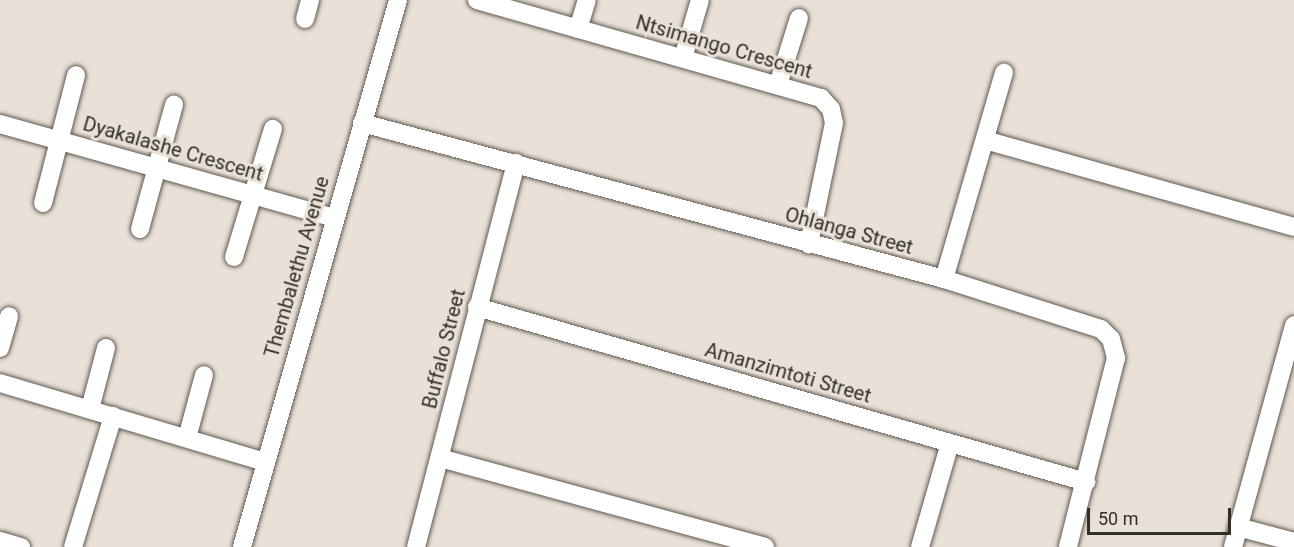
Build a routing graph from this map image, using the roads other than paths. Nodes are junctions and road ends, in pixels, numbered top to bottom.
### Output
1 (310, 0) edge
2 (398, 0) edge
3 (586, 0) edge
4 (700, 0) edge
5 (481, 1) edge
6 (799, 18) dead end
7 (305, 19) dead end
8 (579, 29) junction
9 (683, 58) junction
10 (1004, 73) dead end
11 (76, 75) dead end
12 (778, 85) junction
13 (174, 105) dead end
14 (362, 123) junction
15 (0, 124) edge
16 (273, 129) dead end
17 (985, 140) junction
18 (59, 141) junction
19 (516, 163) junction
20 (157, 168) junction
21 (253, 195) junction
22 (43, 203) dead end
23 (334, 218) junction
24 (1294, 227) edge
25 (140, 229) dead end
26 (809, 244) junction
27 (234, 257) dead end
28 (944, 279) junction
29 (477, 307) junction
30 (9, 316) dead end
31 (1294, 325) edge
32 (0, 348) edge
33 (106, 348) dead end
34 (204, 375) dead end
35 (0, 383) edge
36 (90, 409) junction
37 (113, 416) junction
38 (187, 438) junction
39 (950, 443) junction
40 (440, 458) junction
41 (265, 462) junction
42 (1086, 482) junction
43 (1238, 527) junction
44 (0, 541) edge
45 (1294, 542) edge
46 (21, 547) edge
47 (74, 547) edge
48 (242, 547) edge
49 (416, 547) edge
50 (765, 547) edge
51 (920, 547) edge
52 (1068, 547) edge
53 (1233, 547) edge

1 - 7 street
2 - 14 street, Thembalethu Avenue
3 - 8 street
4 - 9 street
5 - 8 street, Ntsimango Crescent
6 - 12 street
8 - 9 street, Ntsimango Crescent
9 - 12 street, Ntsimango Crescent
10 - 17 street
11 - 18 street
12 - 26 street, Ntsimango Crescent
13 - 20 street
14 - 19 street, Ohlanga Street
14 - 23 street, Thembalethu Avenue
15 - 18 street, Dyakalashe Crescent
16 - 21 street
17 - 24 street
17 - 28 street
18 - 20 street, Dyakalashe Crescent
18 - 22 street
19 - 26 street, Ohlanga Street
19 - 29 street, Buffalo Street
20 - 21 street, Dyakalashe Crescent
20 - 25 street
21 - 23 street, Dyakalashe Crescent
21 - 27 street
23 - 41 street, Thembalethu Avenue
26 - 28 street, Ohlanga Street
28 - 42 street, Ohlanga Street
29 - 39 street, Amanzimtoti Street
29 - 40 street, Buffalo Street
30 - 32 street
31 - 43 street
33 - 36 street
34 - 38 street
35 - 36 street
36 - 37 street
37 - 38 street
37 - 47 street
38 - 41 street
39 - 42 street, Amanzimtoti Street
39 - 51 street
40 - 49 street, Buffalo Street
40 - 50 street
41 - 48 street, Thembalethu Avenue
42 - 52 street, Ohlanga Street
43 - 45 street
43 - 53 street
44 - 46 street

